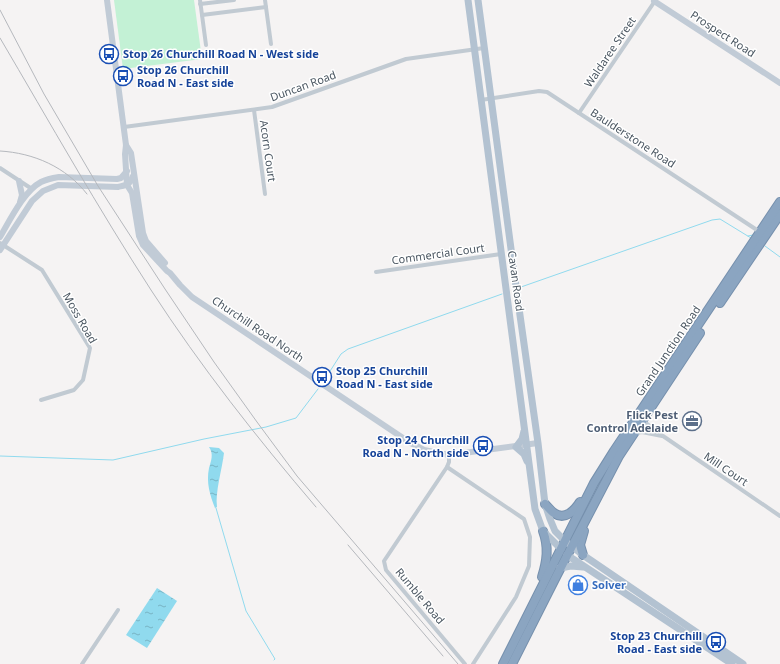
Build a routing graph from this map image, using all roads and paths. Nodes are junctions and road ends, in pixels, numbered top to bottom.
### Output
1 (107, 0) edge
2 (234, 0) edge
3 (265, 0) edge
4 (468, 0) edge
5 (478, 0) edge
6 (655, 1) edge
7 (200, 2) edge
8 (266, 7) junction
9 (202, 16) junction
10 (271, 44) dead end
11 (206, 45) dead end
12 (484, 48) junction
13 (474, 50) junction
14 (780, 83) edge
15 (491, 99) junction
16 (481, 100) junction
17 (254, 110) junction
18 (579, 113) junction
19 (124, 127) junction
20 (126, 145) junction
21 (0, 168) edge
22 (127, 171) junction
23 (134, 176) junction
24 (19, 181) junction
25 (58, 185) junction
26 (127, 185) junction
27 (118, 187) junction
28 (32, 189) junction
29 (265, 194) dead end
30 (132, 200) junction
31 (780, 202) edge
32 (20, 205) junction
33 (30, 205) junction
34 (780, 214) edge
35 (763, 233) junction
36 (0, 237) edge
37 (1, 246) edge
38 (501, 254) junction
39 (376, 272) dead end
40 (170, 273) junction
41 (41, 400) dead end
42 (639, 418) junction
43 (524, 428) junction
44 (633, 434) junction
45 (663, 436) junction
46 (538, 444) junction
47 (527, 445) junction
48 (516, 446) junction
49 (449, 455) junction
50 (530, 466) junction
51 (447, 467) junction
52 (594, 483) junction
53 (545, 504) junction
54 (594, 504) junction
55 (780, 516) edge
56 (543, 531) junction
57 (565, 541) junction
58 (572, 547) junction
59 (561, 549) junction
60 (567, 555) junction
61 (583, 555) junction
62 (560, 568) junction
63 (588, 569) junction
64 (535, 599) junction
65 (118, 610) dead end
66 (674, 621) junction
67 (82, 664) edge
68 (465, 664) edge
69 (473, 664) edge
70 (503, 664) edge
71 (512, 664) edge
72 (732, 664) edge
73 (743, 664) edge

1 - 19 street, Churchill Road North
2 - 7 street
3 - 8 street
4 - 13 main road, Cavan Road
5 - 12 main road, Cavan Road
6 - 14 street, Prospect Road
6 - 18 street, Waldaree Street
7 - 9 street
8 - 9 street
8 - 10 street
9 - 11 street
12 - 13 street, Duncan Road
12 - 15 main road, Cavan Road
13 - 16 main road, Cavan Road
13 - 17 street, Duncan Road
15 - 16 street, Baulderstone Road
15 - 18 street, Baulderstone Road
15 - 46 main road, Cavan Road
16 - 38 main road, Cavan Road
17 - 19 street, Duncan Road
17 - 29 street, Acorn Court
18 - 35 street, Baulderstone Road
19 - 20 street, Churchill Road North
20 - 22 street, Churchill Road North
20 - 23 street, Churchill Road North
21 - 24 street
22 - 26 street, Churchill Road North
22 - 28 street
23 - 26 street
23 - 40 street, Churchill Road North
24 - 28 street
24 - 32 street
25 - 27 street
25 - 28 street
25 - 33 street
26 - 27 street
26 - 30 street, Churchill Road North
27 - 30 street
28 - 32 street
28 - 33 street
30 - 40 street, Churchill Road North
31 - 35 highway, Grand Junction Road
32 - 36 street
33 - 37 street
34 - 35 highway, Grand Junction Road
35 - 42 highway, Grand Junction Road
37 - 41 street, Moss Road
38 - 39 street, Commercial Court
38 - 43 main road, Cavan Road
40 - 49 street, Churchill Road North
42 - 44 highway, Grand Junction Road
42 - 45 street, Mill Court
42 - 52 highway, Grand Junction Road
43 - 47 main road, Cavan Road
43 - 48 main road
44 - 45 street, Mill Court
44 - 54 highway, Grand Junction Road
45 - 55 street, Mill Court
46 - 47 street, Churchill Road North
46 - 53 main road, Cavan Road
47 - 48 street, Churchill Road North
47 - 50 main road, Cavan Road
48 - 49 street, Churchill Road North
48 - 50 main road
49 - 51 street, Rumble Road
50 - 56 main road, Cavan Road
51 - 68 street, Rumble Road
51 - 69 street
52 - 53 highway
52 - 57 highway, Grand Junction Road
53 - 57 main road, Cavan Road
54 - 58 highway, Grand Junction Road
54 - 61 highway
56 - 59 main road, Cavan Road
56 - 64 highway
57 - 58 main road, Cavan Road
57 - 59 highway, Grand Junction Road
58 - 60 highway, Grand Junction Road
58 - 61 main road, Cavan Road
59 - 60 highway, Cavan Road
59 - 64 highway, Grand Junction Road
60 - 62 highway, Grand Junction Road
60 - 63 main road
61 - 66 main road, Cavan Road
62 - 63 main road
62 - 71 highway, Grand Junction Road
63 - 66 main road
64 - 70 highway, Grand Junction Road
65 - 67 street
66 - 72 main road
66 - 73 main road

